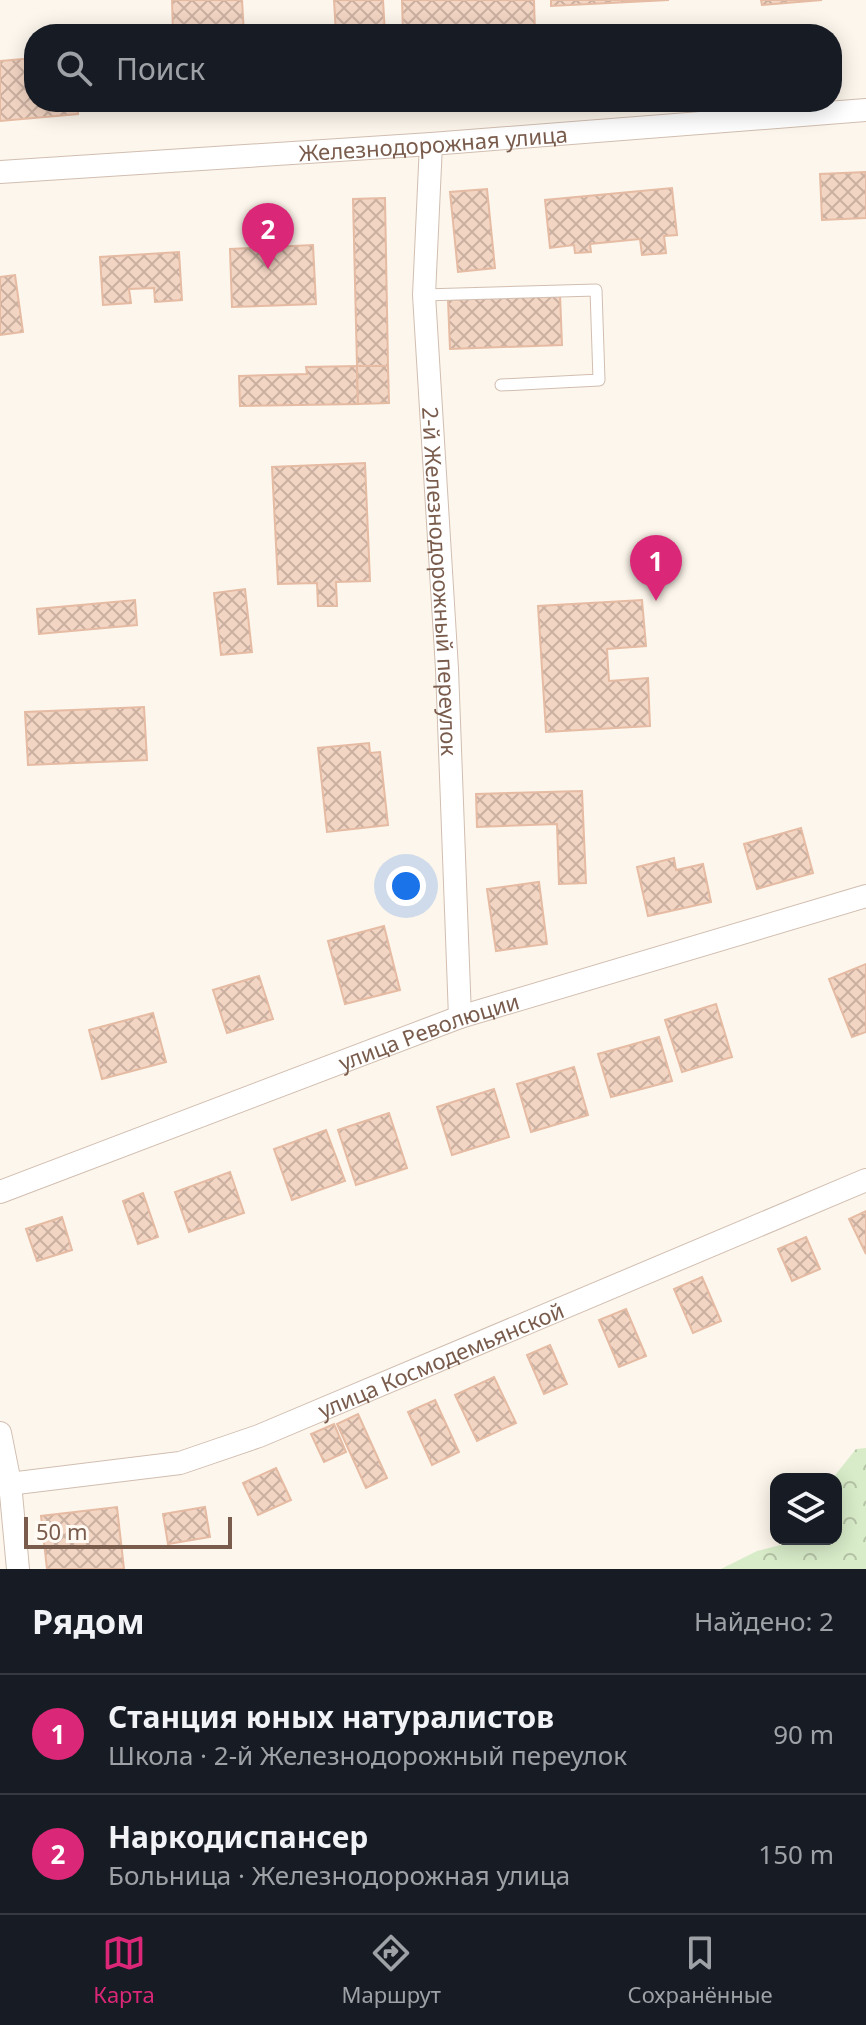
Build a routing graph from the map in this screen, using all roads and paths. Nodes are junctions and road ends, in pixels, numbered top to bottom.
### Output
1 (866, 110) edge
2 (840, 112) edge
3 (842, 112) edge
4 (431, 144) junction
5 (0, 172) edge
6 (424, 295) junction
7 (501, 385) dead end
8 (866, 896) edge
9 (460, 1017) junction
10 (866, 1180) edge
11 (0, 1192) edge
12 (0, 1433) edge
13 (5, 1484) edge
14 (18, 1569) edge

1 - 3 street, Железнодорожная улица
2 - 4 street, Железнодорожная улица
4 - 5 street, Железнодорожная улица
4 - 6 street, 2-й Железнодорожный переулок
6 - 7 lane
6 - 9 street, 2-й Железнодорожный переулок
8 - 9 street, улица Революции
9 - 11 street, улица Революции
10 - 13 street, улица Космодемьянской
12 - 13 street
13 - 14 street

